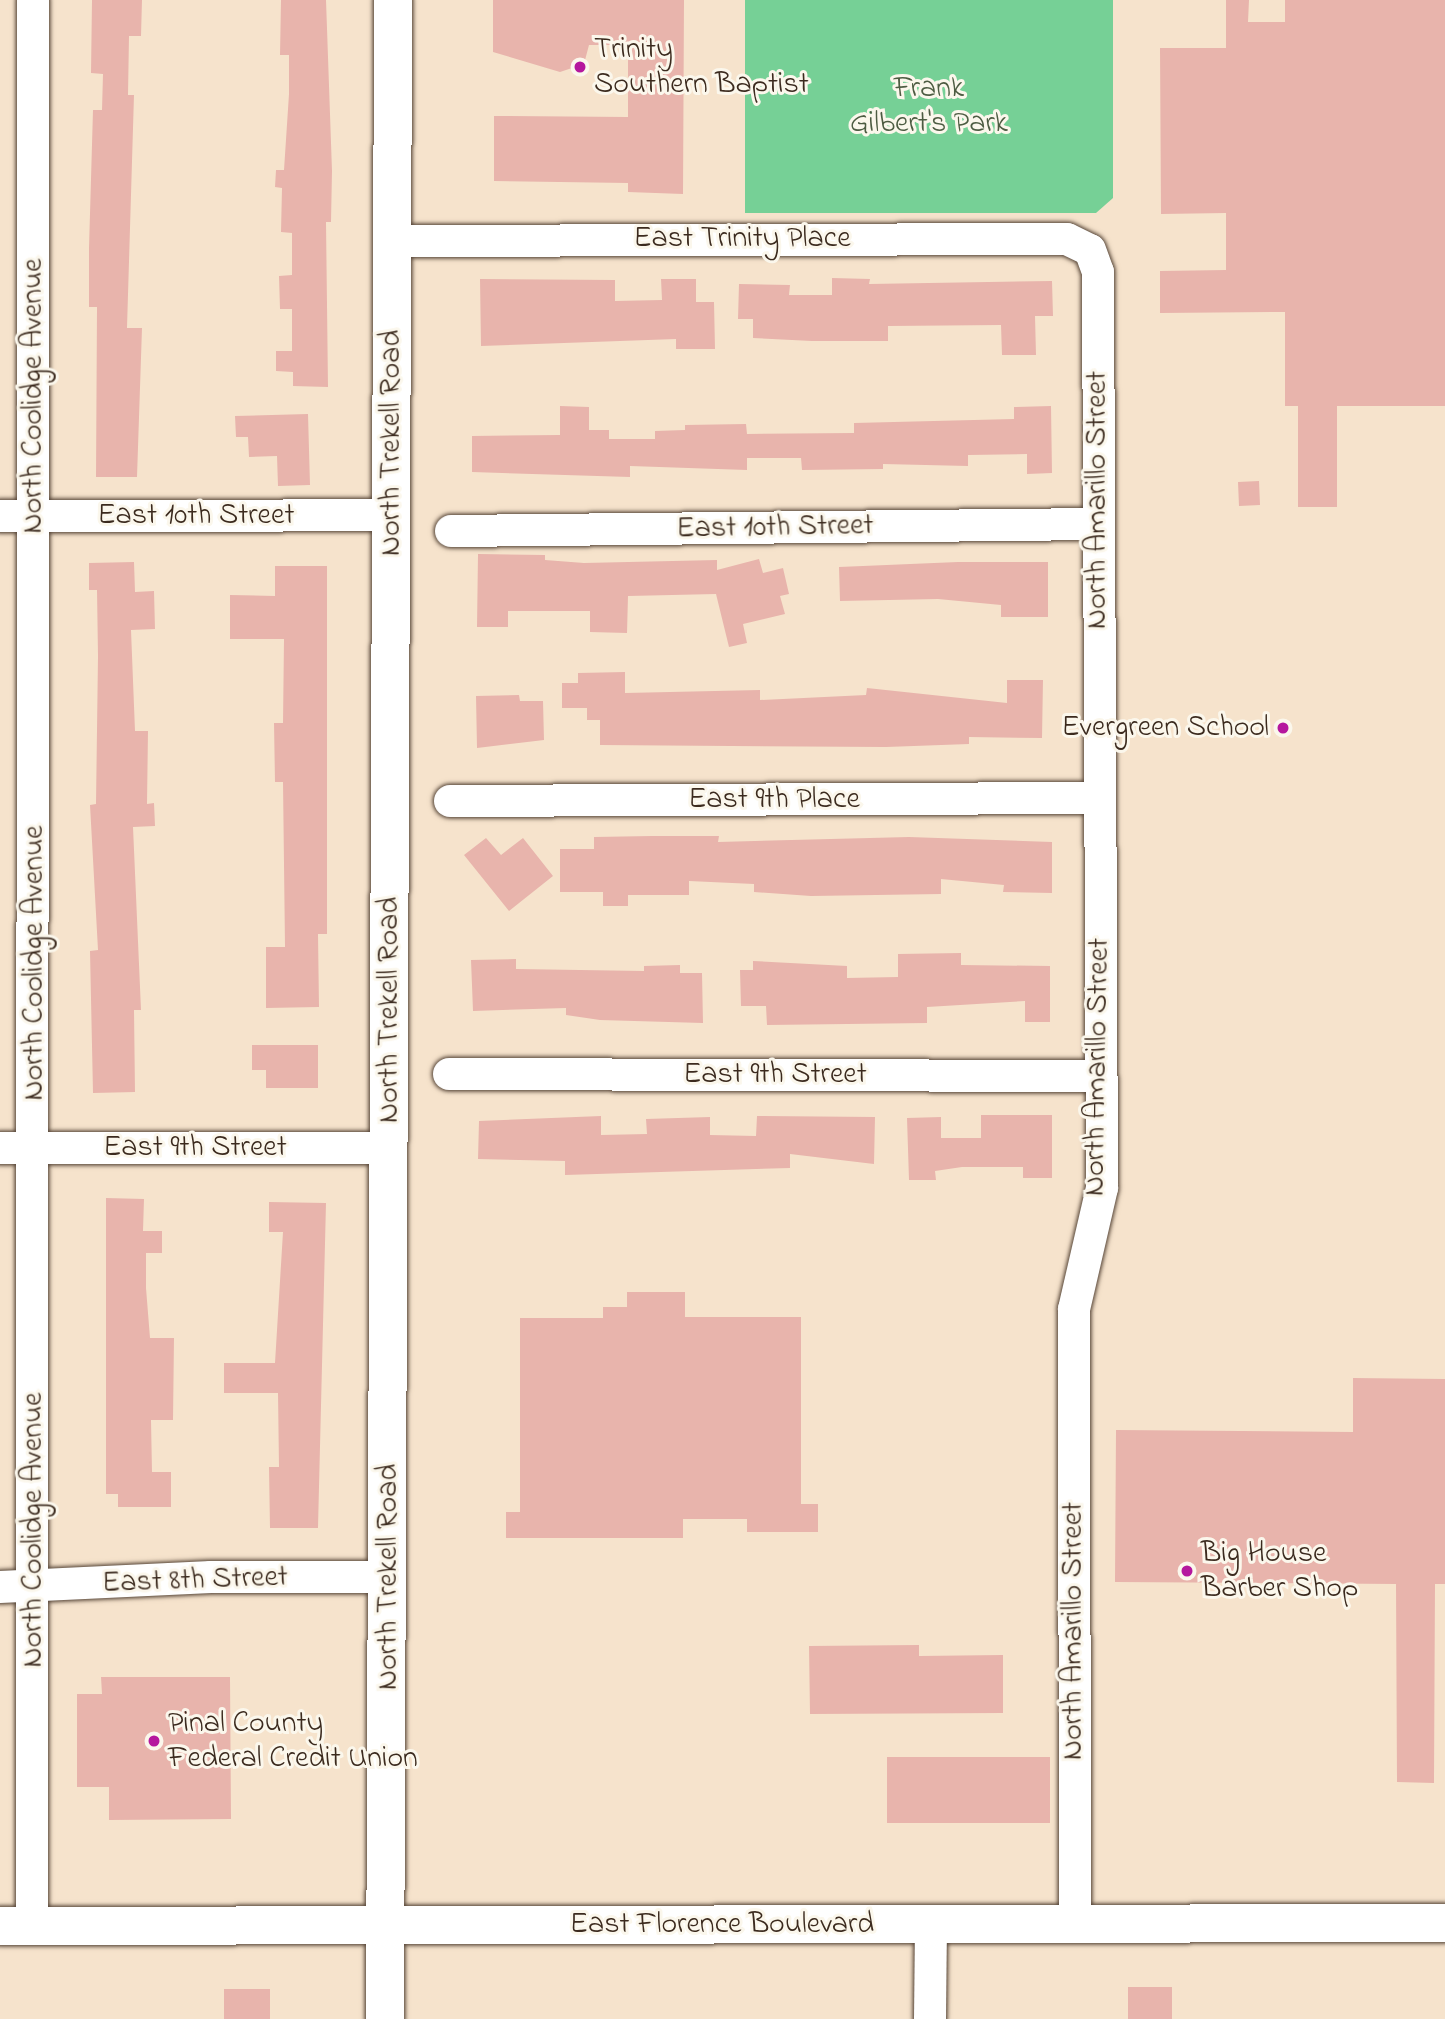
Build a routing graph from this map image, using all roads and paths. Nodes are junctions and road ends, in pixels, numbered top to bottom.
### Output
1 (33, 0) edge
2 (393, 0) edge
3 (392, 241) junction
4 (1090, 250) joint
5 (392, 515) junction
6 (0, 516) edge
7 (34, 516) junction
8 (1098, 524) junction
9 (451, 531) dead end
10 (1098, 798) junction
11 (450, 801) dead end
12 (449, 1074) dead end
13 (1101, 1076) junction
14 (0, 1148) edge
15 (36, 1148) junction
16 (390, 1148) junction
17 (389, 1577) junction
18 (34, 1586) junction
19 (0, 1587) edge
20 (1445, 1923) edge
21 (386, 1924) junction
22 (931, 1924) junction
23 (1074, 1924) junction
24 (16, 1926) edge
25 (384, 2019) edge
26 (930, 2019) edge

1 - 7 street, North Coolidge Avenue
2 - 3 main road, North Trekell Road
3 - 4 street, East Trinity Place
3 - 5 main road, North Trekell Road
4 - 8 street, North Amarillo Street
5 - 7 street, East 10th Street
5 - 16 main road, North Trekell Road
6 - 7 street, East 10th Street
7 - 15 street, North Coolidge Avenue
8 - 9 street, East 10th Street
8 - 10 street, North Amarillo Street
10 - 11 street, East 9th Place
10 - 13 street, North Amarillo Street
12 - 13 street, East 9th Street
13 - 23 street, North Amarillo Street
14 - 15 street, East 9th Street
15 - 16 street, East 9th Street
15 - 18 street, North Coolidge Avenue
16 - 17 main road, North Trekell Road
17 - 18 street, East 8th Street
17 - 21 main road, North Trekell Road
18 - 19 street, East 8th Street
18 - 24 street, North Coolidge Avenue
20 - 23 main road, East Florence Boulevard
21 - 22 main road, East Florence Boulevard
21 - 24 main road, East Florence Boulevard
21 - 25 main road, North Trekell Road
22 - 23 main road, East Florence Boulevard
22 - 26 street

